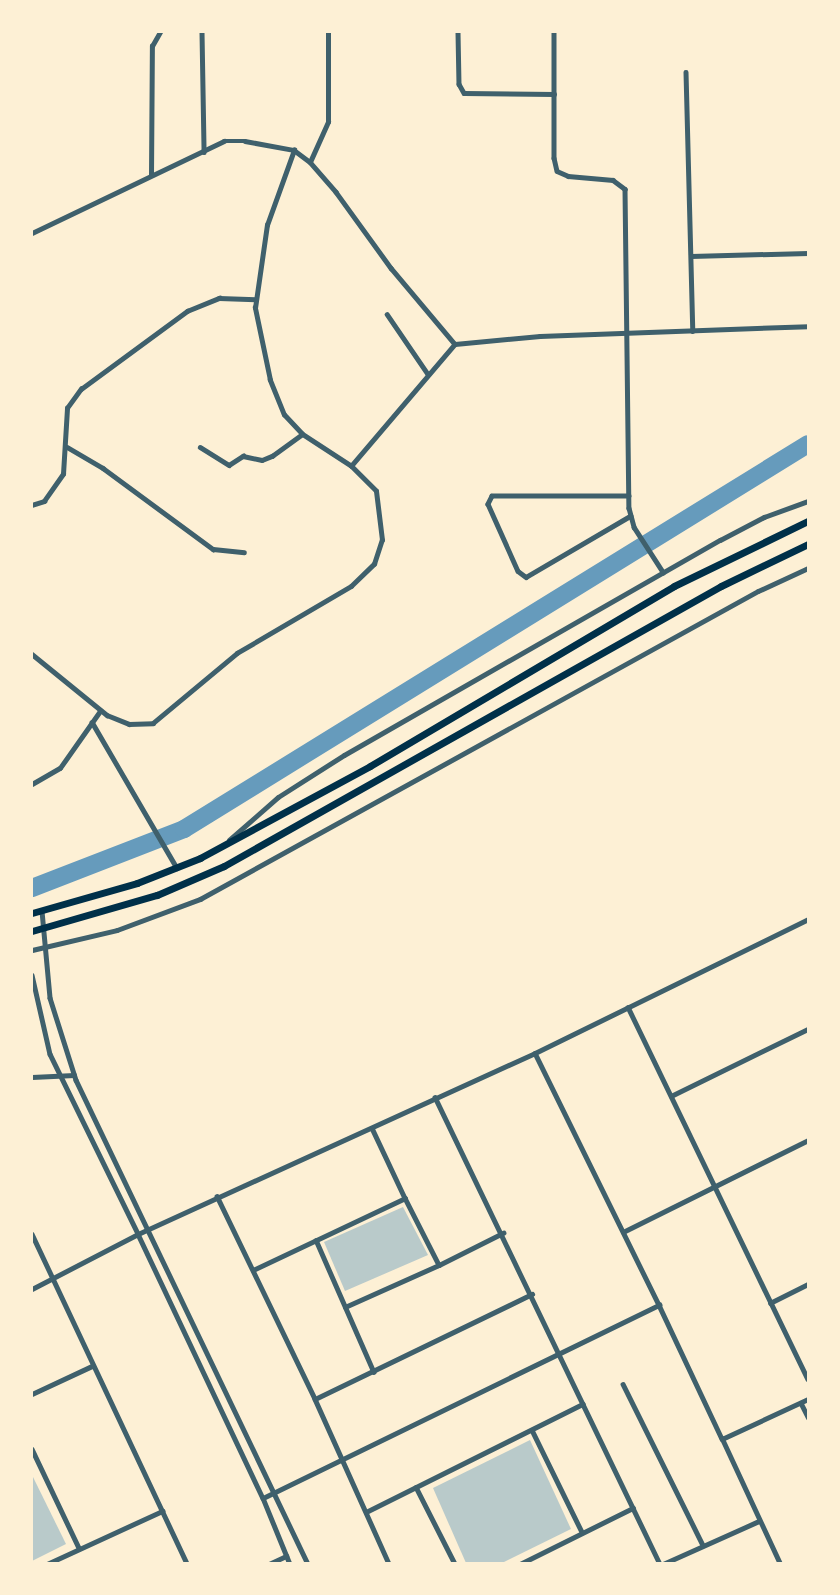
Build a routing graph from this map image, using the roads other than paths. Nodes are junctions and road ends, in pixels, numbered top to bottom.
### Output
1 (160, 32) edge
2 (202, 32) edge
3 (328, 32) edge
4 (458, 32) edge
5 (554, 32) edge
6 (686, 72) dead end
7 (554, 94) junction
8 (294, 150) junction
9 (204, 152) junction
10 (310, 162) junction
11 (152, 175) junction
12 (32, 233) edge
13 (808, 253) edge
14 (691, 256) junction
15 (255, 299) junction
16 (387, 314) dead end
17 (808, 326) edge
18 (693, 331) junction
19 (629, 334) junction
20 (454, 344) junction
21 (428, 374) junction
22 (302, 434) junction
23 (67, 447) junction
24 (200, 447) dead end
25 (351, 466) junction
26 (629, 496) junction
27 (808, 501) edge
28 (32, 505) edge
29 (630, 516) junction
30 (808, 521) edge
31 (808, 544) edge
32 (244, 552) dead end
33 (808, 568) edge
34 (663, 572) junction
35 (32, 654) edge
36 (100, 711) junction
37 (92, 722) junction
38 (32, 784) edge
39 (221, 847) junction
40 (177, 868) junction
41 (42, 911) junction
42 (32, 913) edge
43 (32, 920) edge
44 (808, 920) edge
45 (44, 929) junction
46 (32, 931) edge
47 (45, 948) junction
48 (32, 950) edge
49 (32, 975) edge
50 (628, 1007) junction
51 (808, 1029) edge
52 (535, 1053) junction
53 (74, 1075) junction
54 (32, 1077) edge
55 (60, 1077) junction
56 (671, 1096) junction
57 (435, 1097) junction
58 (372, 1128) junction
59 (807, 1140) edge
60 (808, 1147) edge
61 (713, 1185) junction
62 (217, 1196) junction
63 (405, 1198) junction
64 (150, 1228) junction
65 (623, 1232) junction
66 (502, 1233) junction
67 (32, 1234) edge
68 (138, 1234) junction
69 (316, 1240) junction
70 (439, 1264) junction
71 (253, 1270) junction
72 (51, 1279) junction
73 (808, 1284) edge
74 (32, 1289) edge
75 (532, 1294) junction
76 (770, 1303) junction
77 (659, 1305) junction
78 (345, 1307) junction
79 (561, 1353) junction
80 (92, 1366) junction
81 (374, 1372) junction
82 (808, 1379) edge
83 (623, 1384) dead end
84 (32, 1394) edge
85 (315, 1399) junction
86 (808, 1399) edge
87 (801, 1403) junction
88 (583, 1404) junction
89 (808, 1418) edge
90 (532, 1430) junction
91 (722, 1439) junction
92 (32, 1449) edge
93 (342, 1461) junction
94 (416, 1487) junction
95 (275, 1492) junction
96 (263, 1498) junction
97 (633, 1508) junction
98 (162, 1511) junction
99 (366, 1512) junction
100 (759, 1521) junction
101 (582, 1532) junction
102 (703, 1545) junction
103 (79, 1548) junction
104 (286, 1556) junction
105 (47, 1563) edge
106 (187, 1563) edge
107 (269, 1563) edge
108 (290, 1563) edge
109 (308, 1563) edge
110 (389, 1563) edge
111 (455, 1563) edge
112 (520, 1563) edge
113 (662, 1563) edge
114 (780, 1563) edge

1 - 11 street
2 - 9 street
3 - 10 street
4 - 7 street
5 - 7 street
6 - 14 street
7 - 19 street
8 - 9 street
8 - 10 street
8 - 15 street
9 - 11 street
10 - 20 street
11 - 12 street
13 - 14 street
14 - 18 street
15 - 22 street
15 - 23 street
16 - 21 street
17 - 18 street
18 - 19 street
19 - 20 street
19 - 26 street
20 - 21 street
21 - 25 street
22 - 24 street
22 - 25 street
23 - 28 street
23 - 32 street
25 - 36 street
26 - 29 street
26 - 29 street
27 - 34 street
29 - 34 street
30 - 39 highway
31 - 45 highway
33 - 47 street
34 - 39 street
35 - 36 street
36 - 37 street
37 - 38 street
37 - 40 street
39 - 40 highway
40 - 41 highway
41 - 42 highway
41 - 45 street
42 - 43 street
44 - 50 street
45 - 46 highway
45 - 47 street
47 - 48 street
47 - 53 street
49 - 55 street
50 - 52 street
50 - 56 street
51 - 56 street
52 - 57 street
52 - 65 street
53 - 55 street
53 - 64 street
54 - 55 street
55 - 68 street
56 - 61 street
57 - 58 street
57 - 66 street
58 - 62 street
58 - 63 street
59 - 60 street
59 - 61 street
61 - 65 street
61 - 76 street
62 - 64 street
62 - 71 street
63 - 69 street
63 - 70 street
64 - 68 street
64 - 95 street
65 - 77 street
66 - 70 street
66 - 75 street
67 - 72 street
68 - 72 street
68 - 96 street
69 - 71 street
69 - 78 street
70 - 78 street
71 - 85 street
72 - 74 street
72 - 80 street
73 - 76 street
75 - 79 street
75 - 81 street
76 - 82 street
77 - 79 street
77 - 91 street
78 - 81 street
79 - 88 street
79 - 93 street
80 - 84 street
80 - 98 street
81 - 85 street
83 - 102 street
85 - 93 street
86 - 87 street
87 - 89 street
87 - 91 street
88 - 90 street
88 - 97 street
90 - 94 street
90 - 101 street
91 - 100 street
92 - 103 street
93 - 95 street
93 - 99 street
94 - 99 street
94 - 111 street
95 - 96 street
95 - 109 street
96 - 104 street
97 - 101 street
97 - 113 street
98 - 103 street
98 - 106 street
99 - 110 street
100 - 102 street
100 - 114 street
101 - 112 street
102 - 113 street
103 - 105 street
104 - 107 street
104 - 108 street

